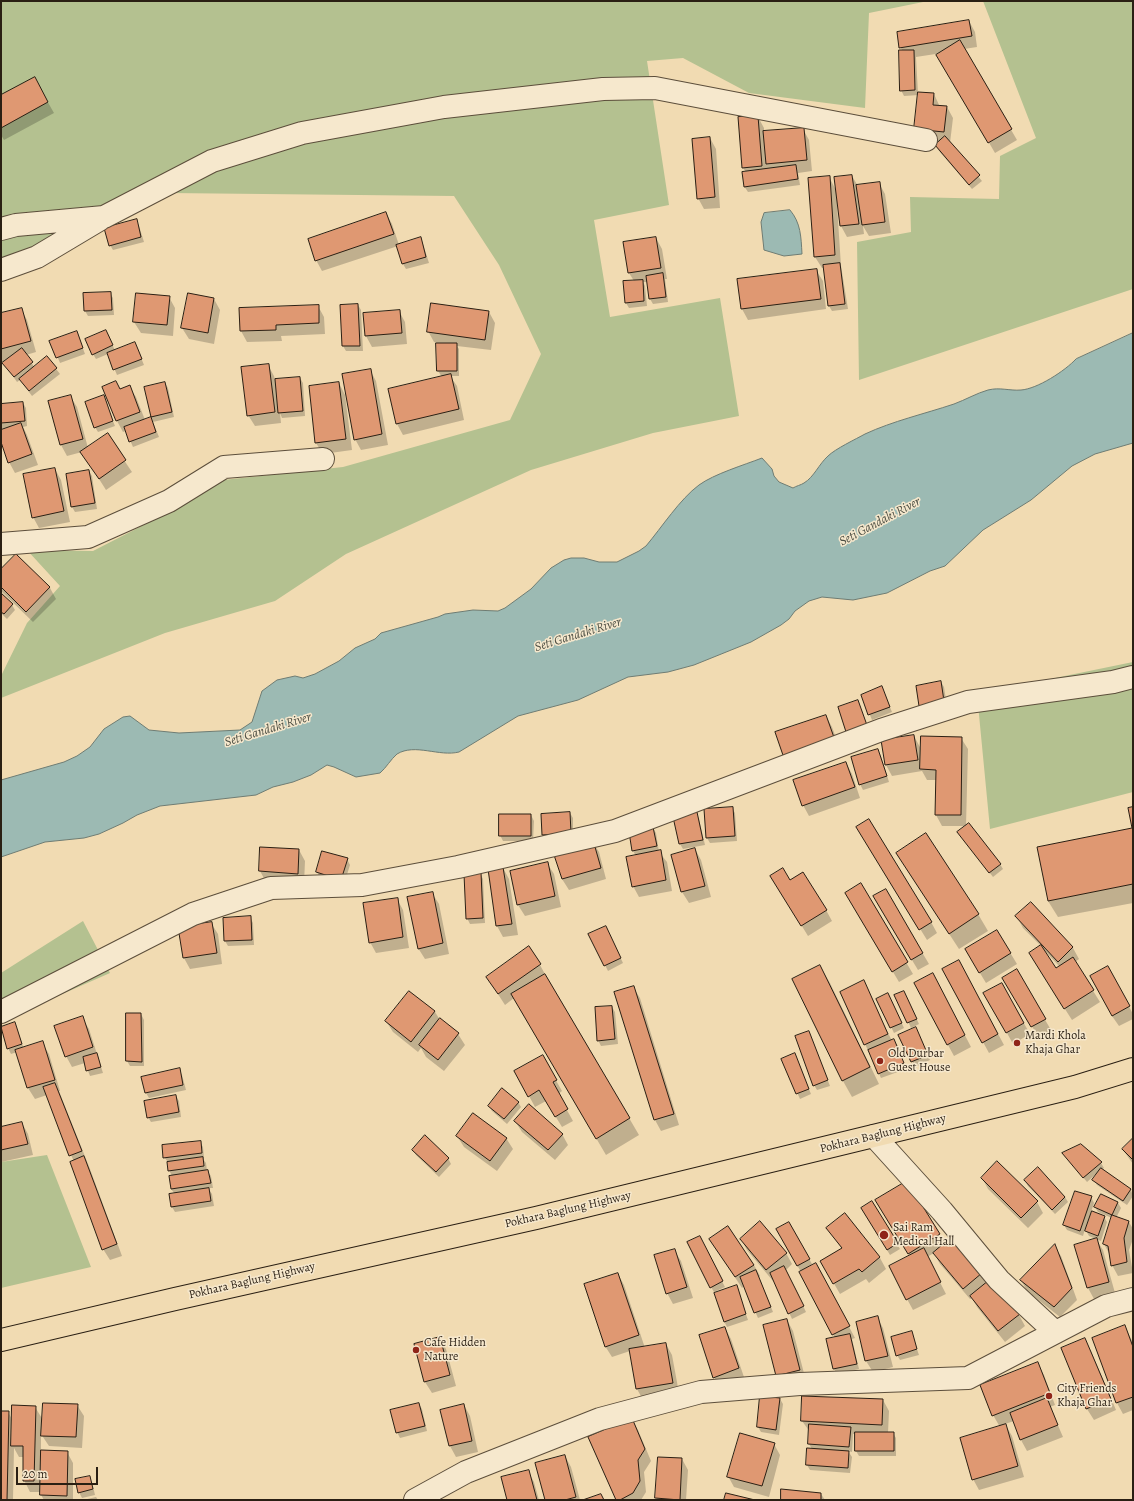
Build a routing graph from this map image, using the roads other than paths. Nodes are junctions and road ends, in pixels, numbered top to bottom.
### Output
1 (926, 140) dead end
2 (104, 217) junction
3 (1, 229) edge
4 (1, 270) edge
5 (323, 459) dead end
6 (1, 544) edge
7 (1133, 677) edge
8 (1, 1012) edge
9 (1133, 1069) edge
10 (874, 1136) junction
11 (1133, 1299) edge
12 (1055, 1332) junction
13 (1, 1340) edge
14 (414, 1500) edge

1 - 2 street
2 - 3 street
2 - 4 street
5 - 6 street
7 - 8 street
9 - 10 highway, Pokhara Baglung Highway
10 - 12 street
10 - 13 highway, Pokhara Baglung Highway
11 - 12 street
12 - 14 street

